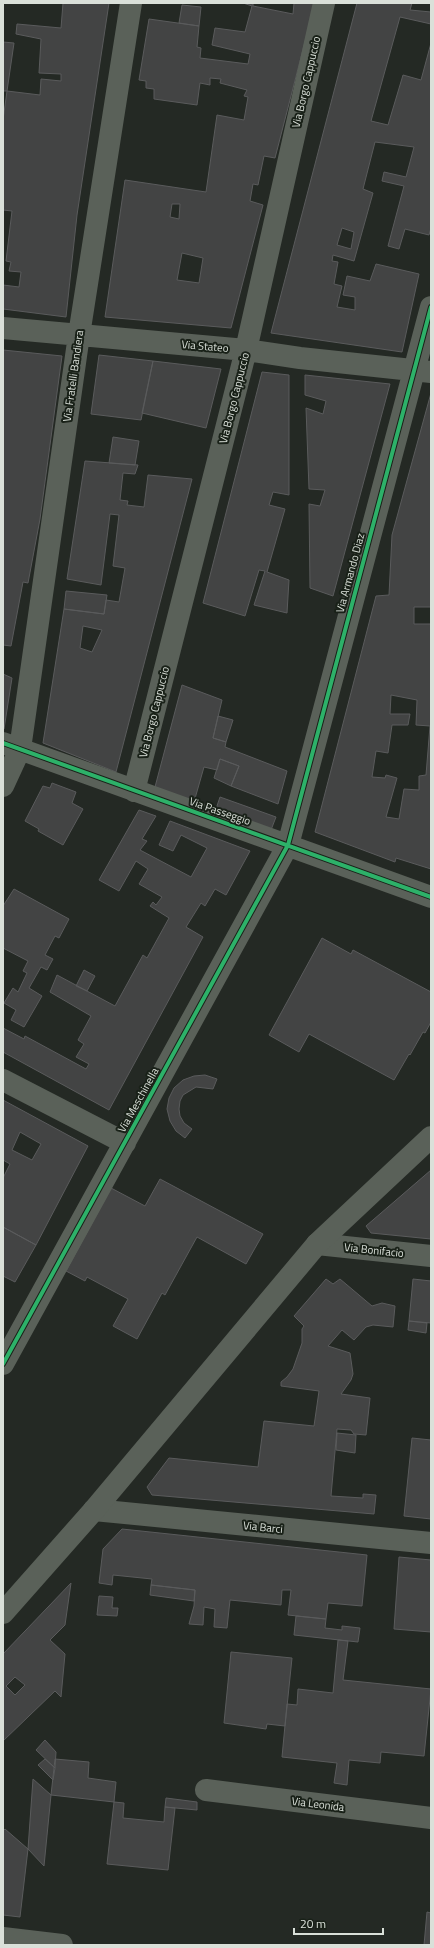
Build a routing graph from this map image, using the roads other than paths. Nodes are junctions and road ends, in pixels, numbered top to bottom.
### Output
1 (131, 3) edge
2 (324, 3) edge
3 (431, 306) edge
4 (3, 328) edge
5 (79, 335) junction
6 (246, 350) junction
7 (423, 371) edge
8 (11, 746) edge
9 (3, 786) edge
10 (134, 791) junction
11 (288, 844) junction
12 (431, 897) edge
13 (3, 1080) edge
14 (431, 1137) edge
15 (125, 1142) junction
16 (317, 1244) junction
17 (431, 1256) edge
18 (3, 1364) edge
19 (94, 1510) junction
20 (431, 1543) edge
21 (3, 1613) edge
22 (206, 1790) dead end
23 (431, 1818) edge
24 (3, 1938) edge
25 (62, 1945) edge

1 - 5 street, Via Fratelli Bandiera
2 - 6 street, Via Borgo Cappuccio
3 - 7 street, Via Armando Diaz
4 - 5 street, Via Stateo
5 - 6 street, Via Stateo
5 - 8 street, Via Fratelli Bandiera
6 - 7 street, Via Stateo
6 - 10 street, Via Borgo Cappuccio
7 - 11 street, Via Armando Diaz
8 - 9 street, Via Fratelli Bandiera
8 - 10 street, Via Passeggio
10 - 11 street, Via Passeggio
11 - 12 street, Via Passeggio
11 - 15 street, Via Meschinella
13 - 15 street
14 - 16 street
15 - 18 street, Via Meschinella
16 - 17 street, Via Bonifacio
16 - 19 street
19 - 20 street, Via Barci
19 - 21 street
22 - 23 street, Via Leonida
24 - 25 street

